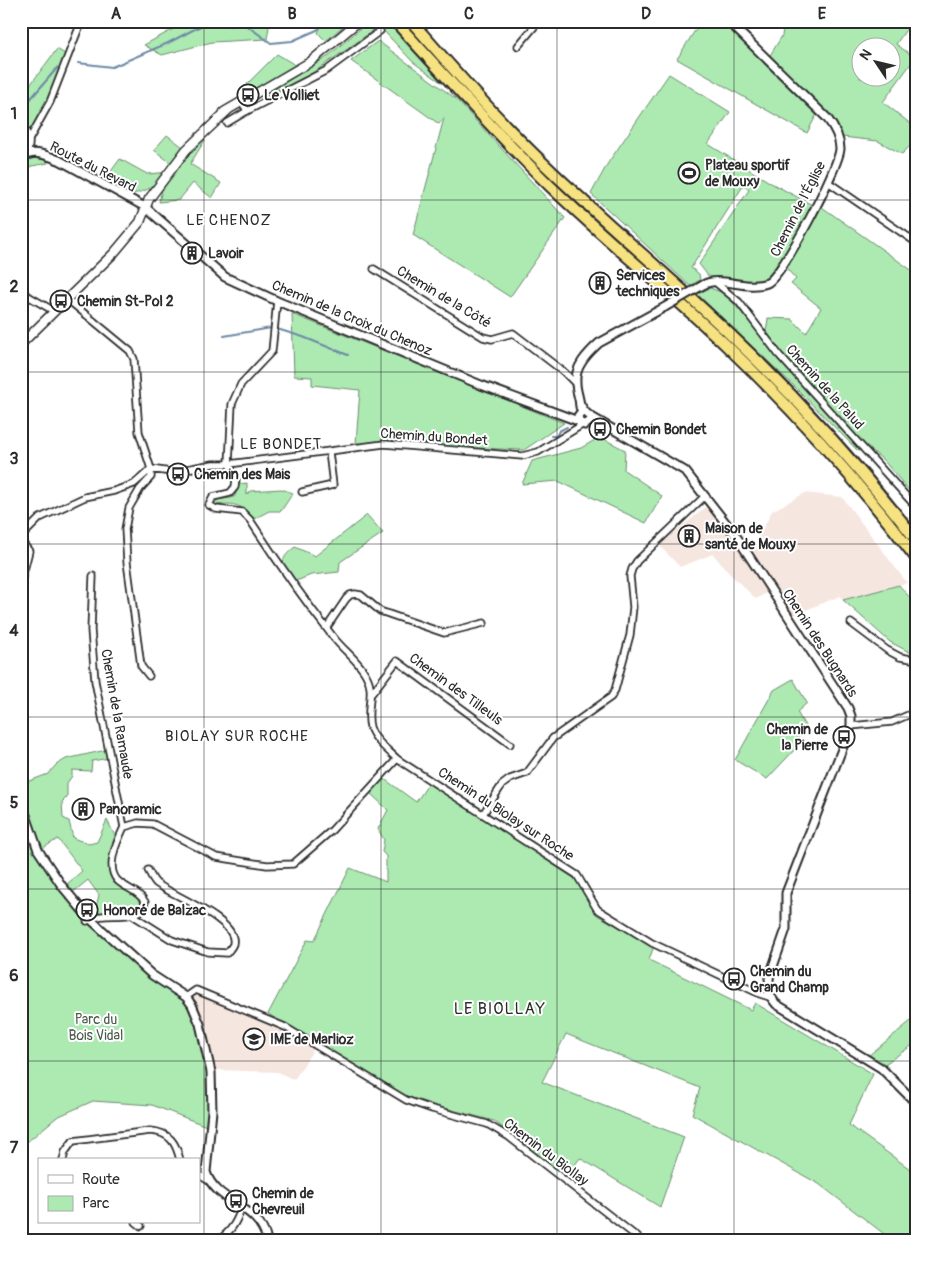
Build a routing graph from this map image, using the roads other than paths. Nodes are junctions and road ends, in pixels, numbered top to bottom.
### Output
1 (359, 21) edge
2 (395, 21) edge
3 (411, 21) edge
4 (539, 21) edge
5 (728, 21) edge
6 (80, 22) edge
7 (380, 31) dead end
8 (518, 46) dead end
9 (242, 102) junction
10 (247, 111) junction
11 (227, 123) dead end
12 (21, 125) edge
13 (30, 138) junction
14 (27, 155) edge
15 (828, 182) junction
16 (145, 207) junction
17 (917, 243) edge
18 (374, 269) dead end
19 (715, 282) junction
20 (21, 292) edge
21 (67, 298) junction
22 (277, 301) junction
23 (54, 311) junction
24 (21, 344) edge
25 (576, 384) junction
26 (583, 418) junction
27 (329, 452) junction
28 (229, 464) junction
29 (152, 469) junction
30 (302, 492) dead end
31 (705, 496) junction
32 (890, 506) junction
33 (917, 508) edge
34 (21, 536) edge
35 (917, 536) edge
36 (21, 541) edge
37 (917, 541) edge
38 (917, 560) edge
39 (93, 576) dead end
40 (21, 582) edge
41 (484, 622) dead end
42 (851, 623) dead end
43 (327, 627) junction
44 (917, 660) edge
45 (149, 676) dead end
46 (372, 693) junction
47 (917, 711) edge
48 (851, 726) junction
49 (510, 744) dead end
50 (397, 759) junction
51 (21, 801) edge
52 (484, 814) junction
53 (124, 827) junction
54 (148, 870) dead end
55 (134, 916) junction
56 (92, 919) junction
57 (187, 997) junction
58 (773, 999) junction
59 (917, 1104) edge
60 (64, 1158) edge
61 (180, 1158) edge
62 (202, 1172) edge
63 (200, 1176) edge
64 (209, 1180) junction
65 (244, 1209) junction
66 (219, 1240) edge
67 (267, 1240) edge
68 (640, 1240) edge

1 - 9 main road, Route du Revard
2 - 38 highway
3 - 32 highway
4 - 8 street
5 - 15 street, Chemin de l'Église
6 - 13 street
7 - 10 street
9 - 10 street
9 - 16 main road, Route du Revard
10 - 11 street
12 - 13 street
13 - 14 street
14 - 16 street, Route du Revard
15 - 17 street
15 - 19 street, Chemin de l'Église
16 - 21 main road
16 - 22 street, Chemin de la Croix du Chenoz
18 - 25 street, Chemin de la Côté
19 - 25 street, Chemin de l'Église, bridge
19 - 33 street, Chemin de la Palud
20 - 23 street
21 - 23 main road
21 - 29 street
22 - 26 street, Chemin de la Croix du Chenoz
22 - 28 street
23 - 24 main road
25 - 26 street, Chemin de l'Église
26 - 27 street, Chemin du Bondet
26 - 31 street, Chemin des Bugnards
27 - 28 street, Chemin du Bondet
27 - 30 street
28 - 29 street, Chemin du Bondet
28 - 43 street
29 - 34 street
29 - 45 street
31 - 48 street, Chemin des Bugnards
31 - 52 street
32 - 35 highway
32 - 37 highway
36 - 40 street
39 - 53 street, Chemin de la Ramaude
41 - 43 street
42 - 44 street
43 - 46 street
46 - 49 street, Chemin des Tilleuls
46 - 50 street, Chemin du Biolay sur Roche
47 - 48 street
48 - 58 street
50 - 52 street, Chemin du Biolay sur Roche
50 - 53 street
51 - 56 street
52 - 58 street, Chemin du Biolay sur Roche
53 - 55 street
54 - 55 street
55 - 56 street
56 - 57 street
57 - 62 street
57 - 68 street, Chemin du Biollay
58 - 59 street
60 - 61 street
62 - 64 street
63 - 64 street
64 - 65 street
65 - 66 street
65 - 67 street

